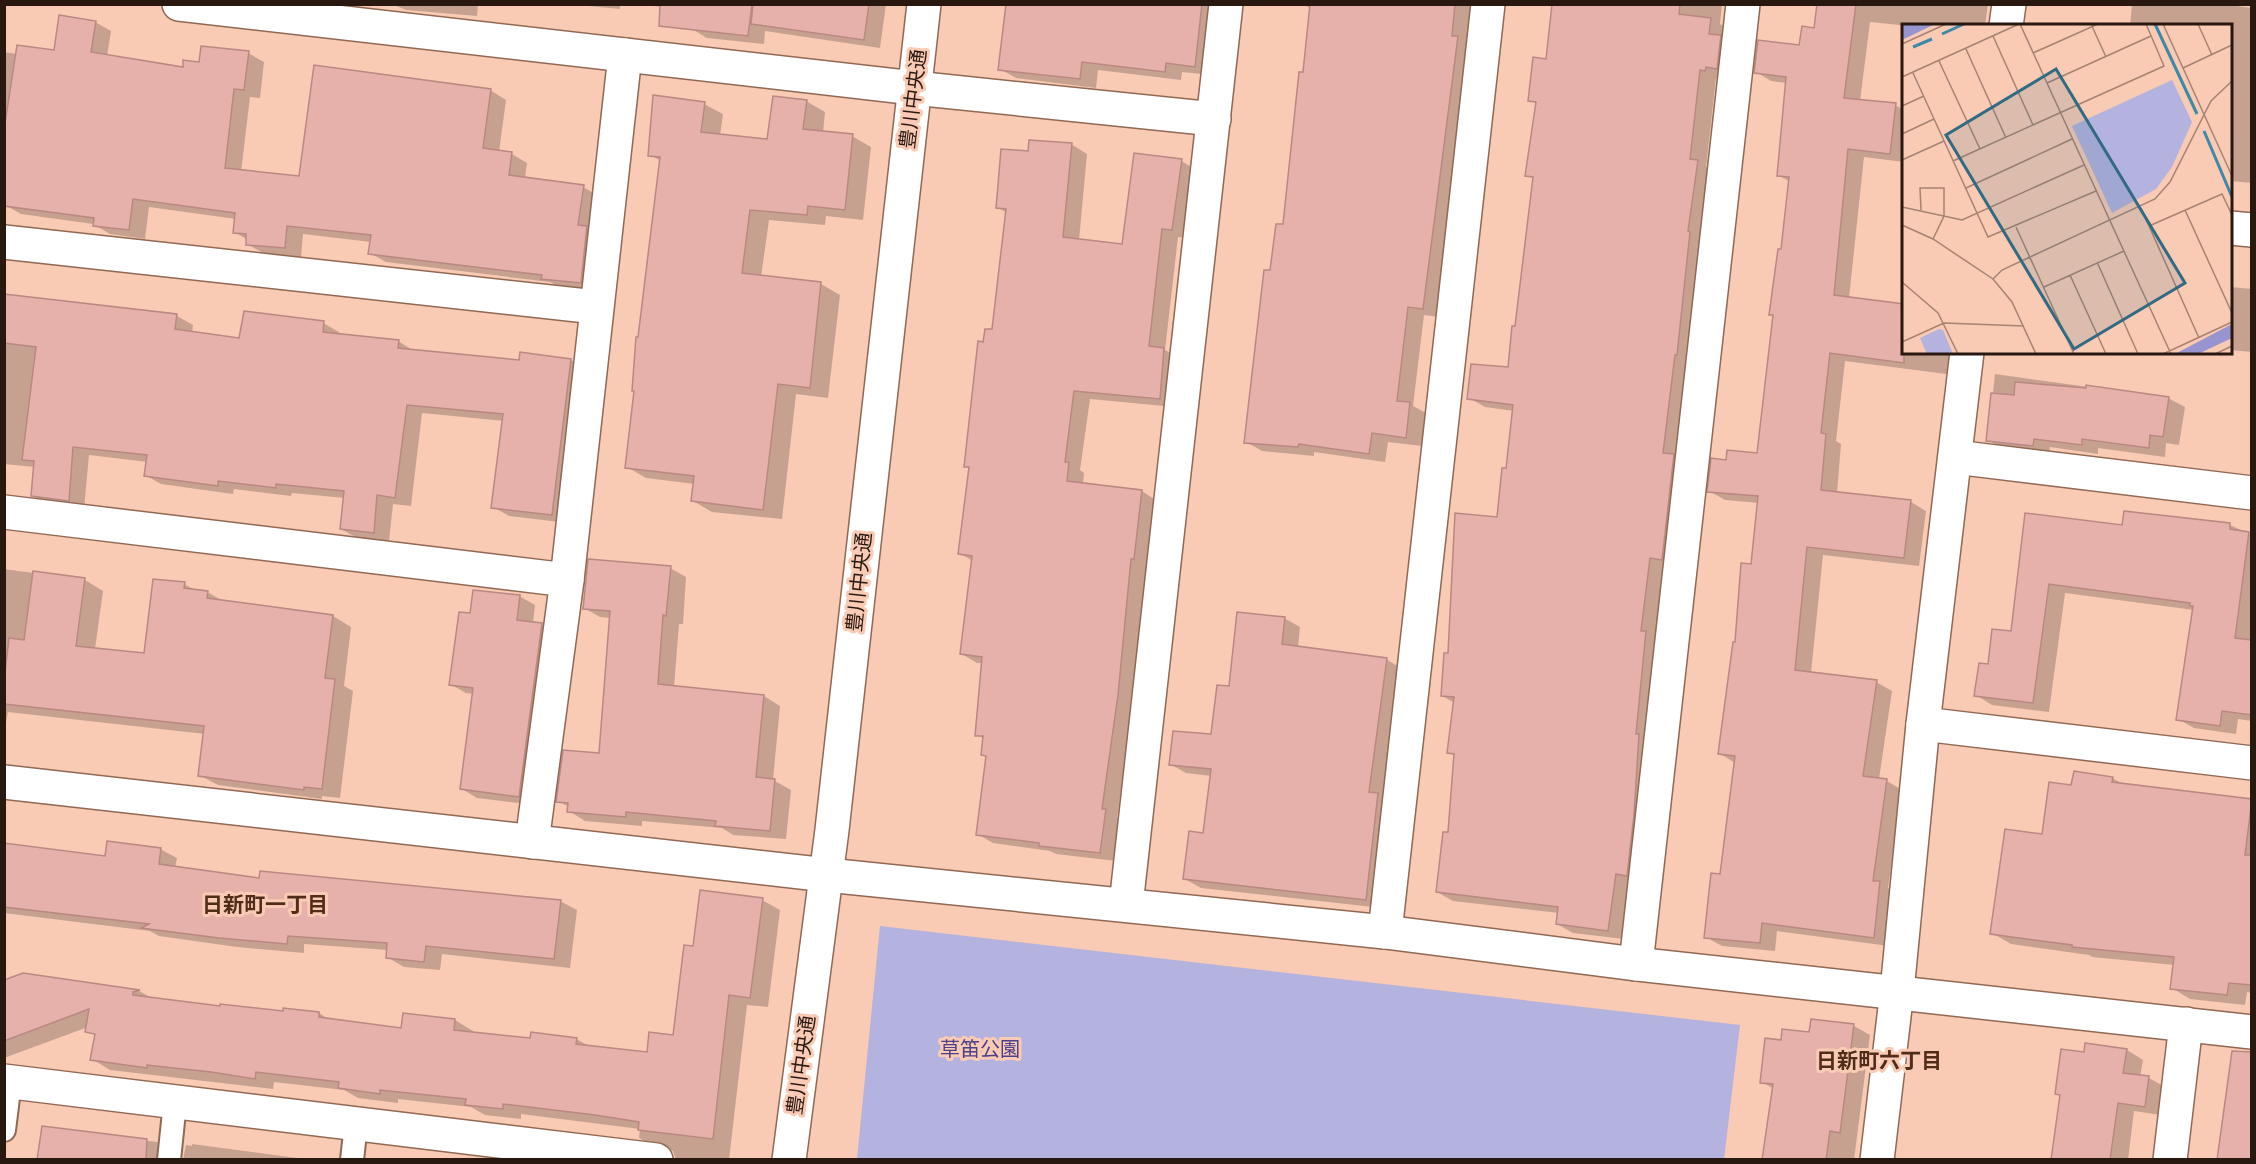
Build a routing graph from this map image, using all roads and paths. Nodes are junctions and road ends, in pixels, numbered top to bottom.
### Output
1 (179, 4) edge
2 (924, 4) edge
3 (1226, 4) edge
4 (1488, 4) edge
5 (1743, 4) edge
6 (2008, 4) edge
7 (2006, 24) edge
8 (625, 55) junction
9 (914, 88) junction
10 (1214, 119) junction
11 (2232, 228) edge
12 (2252, 230) edge
13 (4, 242) edge
14 (596, 307) junction
15 (1967, 354) edge
16 (1955, 457) junction
17 (2252, 493) edge
18 (4, 512) edge
19 (567, 580) junction
20 (1923, 723) junction
21 (2252, 763) edge
22 (4, 782) edge
23 (532, 842) junction
24 (827, 875) junction
25 (1126, 904) junction
26 (1385, 933) junction
27 (1636, 964) junction
28 (1896, 991) junction
29 (2186, 1024) junction
30 (2252, 1032) edge
31 (7, 1082) edge
32 (176, 1102) junction
33 (356, 1124) junction
34 (4, 1130) edge
35 (609, 1157) edge
36 (169, 1160) edge
37 (352, 1160) edge
38 (656, 1160) edge
39 (789, 1160) edge
40 (1877, 1160) edge
41 (2170, 1160) edge

1 - 8 street
2 - 9 street, 豊川中央通
3 - 10 street
4 - 26 street
5 - 27 street
6 - 7 street
8 - 9 street
8 - 14 street
9 - 10 street
9 - 24 street, 豊川中央通
10 - 25 street
11 - 12 street
13 - 14 street
14 - 19 street
15 - 16 street
16 - 17 street
16 - 20 street
18 - 19 street
19 - 23 street
20 - 21 street
20 - 28 street
22 - 23 street
23 - 24 street
24 - 25 street
24 - 39 street, 豊川中央通
25 - 26 street
26 - 27 street
27 - 28 street
28 - 29 street
28 - 40 street
29 - 30 street
29 - 41 street
31 - 32 street
31 - 34 lane
32 - 33 street
32 - 36 lane
33 - 35 street
33 - 37 lane
35 - 38 street

